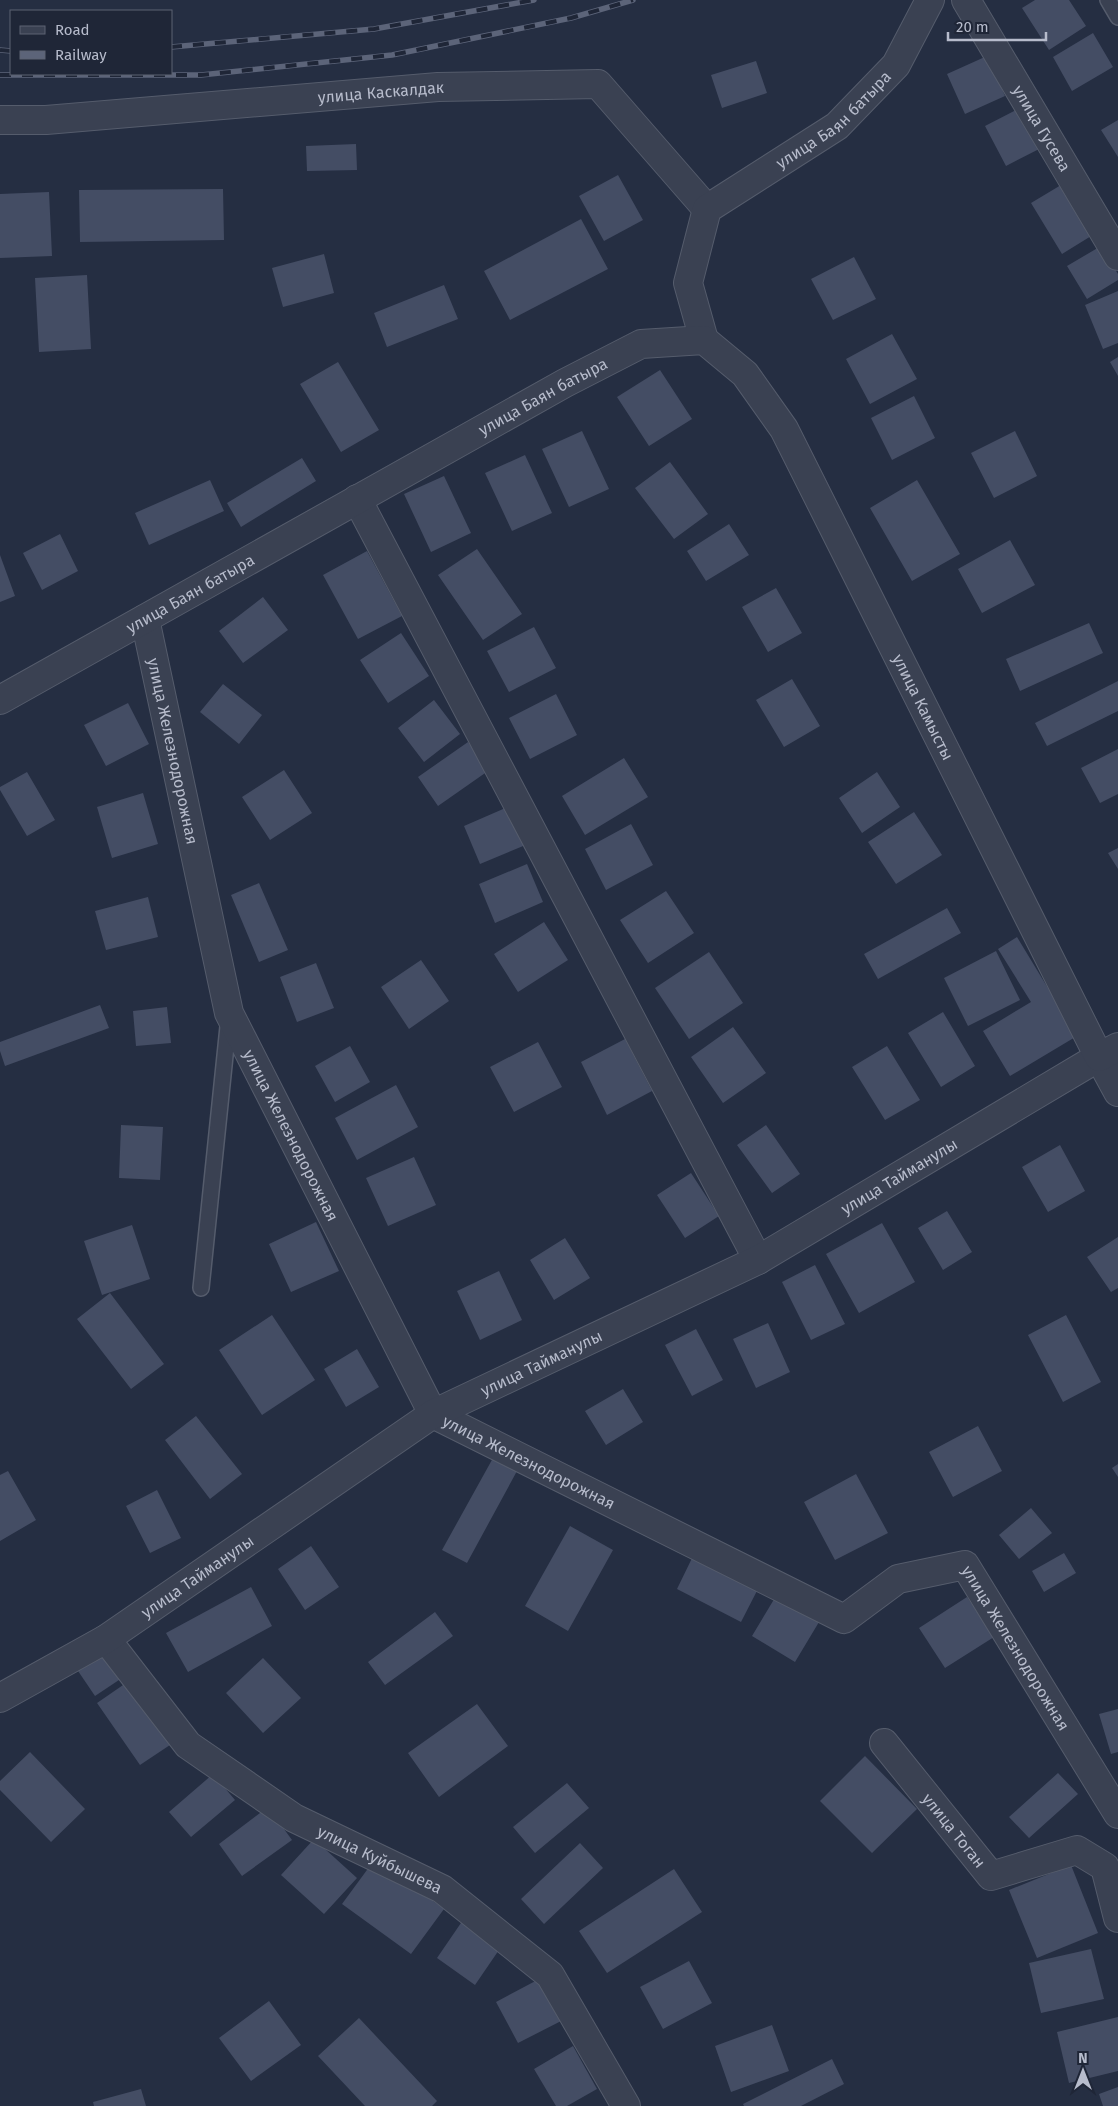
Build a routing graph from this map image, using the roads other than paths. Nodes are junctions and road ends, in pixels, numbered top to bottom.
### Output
1 (930, 0) edge
2 (966, 0) edge
3 (1108, 0) edge
4 (1118, 17) edge
5 (0, 120) edge
6 (706, 209) junction
7 (1118, 256) edge
8 (704, 340) junction
9 (357, 499) junction
10 (145, 619) junction
11 (0, 700) edge
12 (229, 1013) junction
13 (1109, 1052) edge
14 (1118, 1092) edge
15 (758, 1260) junction
16 (201, 1288) dead end
17 (433, 1414) junction
18 (106, 1639) junction
19 (0, 1698) edge
20 (884, 1743) dead end
21 (1118, 1814) edge
22 (1118, 1918) edge
23 (626, 2106) edge

1 - 6 street, улица Баян батыра
2 - 7 street, улица Гусева
3 - 4 lane
5 - 6 street, улица Каскалдак
6 - 8 street
8 - 9 street, улица Баян батыра
8 - 13 street, улица Камысты
9 - 10 street, улица Баян батыра
9 - 15 street
10 - 11 street, улица Баян батыра
10 - 12 street, улица Железнодорожная
12 - 16 lane
12 - 17 street, улица Железнодорожная
13 - 14 street, улица Камысты
13 - 15 street, улица Тайманулы
15 - 17 street, улица Тайманулы
17 - 18 street, улица Тайманулы
17 - 21 street, улица Железнодорожная
18 - 19 street, улица Тайманулы
18 - 23 street, улица Куйбышева
20 - 22 street, улица Тоган

